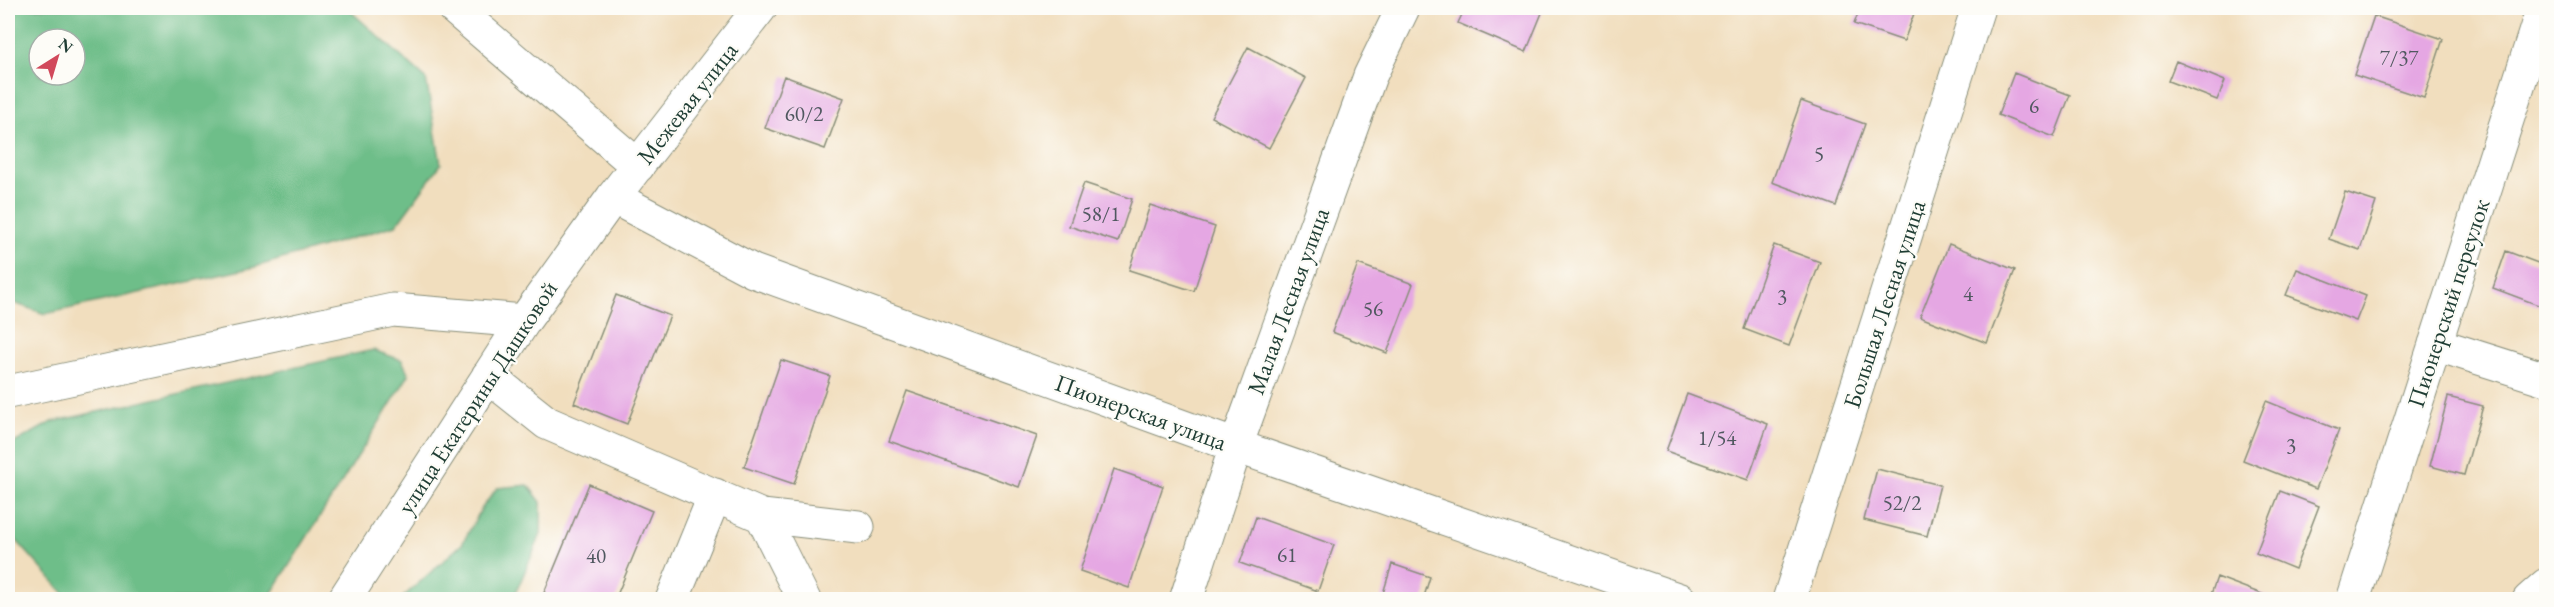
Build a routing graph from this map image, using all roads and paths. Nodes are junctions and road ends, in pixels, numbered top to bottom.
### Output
1 (454, 8) edge
2 (760, 8) edge
3 (1403, 8) edge
4 (1978, 8) edge
5 (2543, 8) edge
6 (638, 166) junction
7 (613, 197) junction
8 (524, 321) junction
9 (2435, 345) junction
10 (488, 376) junction
11 (2547, 379) edge
12 (8, 392) edge
13 (1236, 446) junction
14 (715, 495) junction
15 (762, 516) junction
16 (858, 527) dead end
17 (2547, 585) edge
18 (344, 600) edge
19 (672, 600) edge
20 (804, 600) edge
21 (1186, 600) edge
22 (1680, 600) edge
23 (1790, 600) edge
24 (2353, 600) edge
25 (2529, 600) edge

1 - 6 street
2 - 6 street, Межевая улица
3 - 13 street, Малая Лесная улица
4 - 23 street, Большая Лесная улица
5 - 9 street, Пионерский переулок
6 - 7 street, Межевая улица
7 - 8 street, улица Екатерины Дашковой
7 - 13 street, Пионерская улица
8 - 10 street, улица Екатерины Дашковой
8 - 12 street
9 - 11 street
9 - 24 street, Пионерский переулок
10 - 14 street
10 - 18 street, улица Екатерины Дашковой
13 - 21 street, Малая Лесная улица
13 - 22 street, Пионерская улица
14 - 15 street
14 - 19 street
15 - 16 street
15 - 20 street
17 - 25 street

